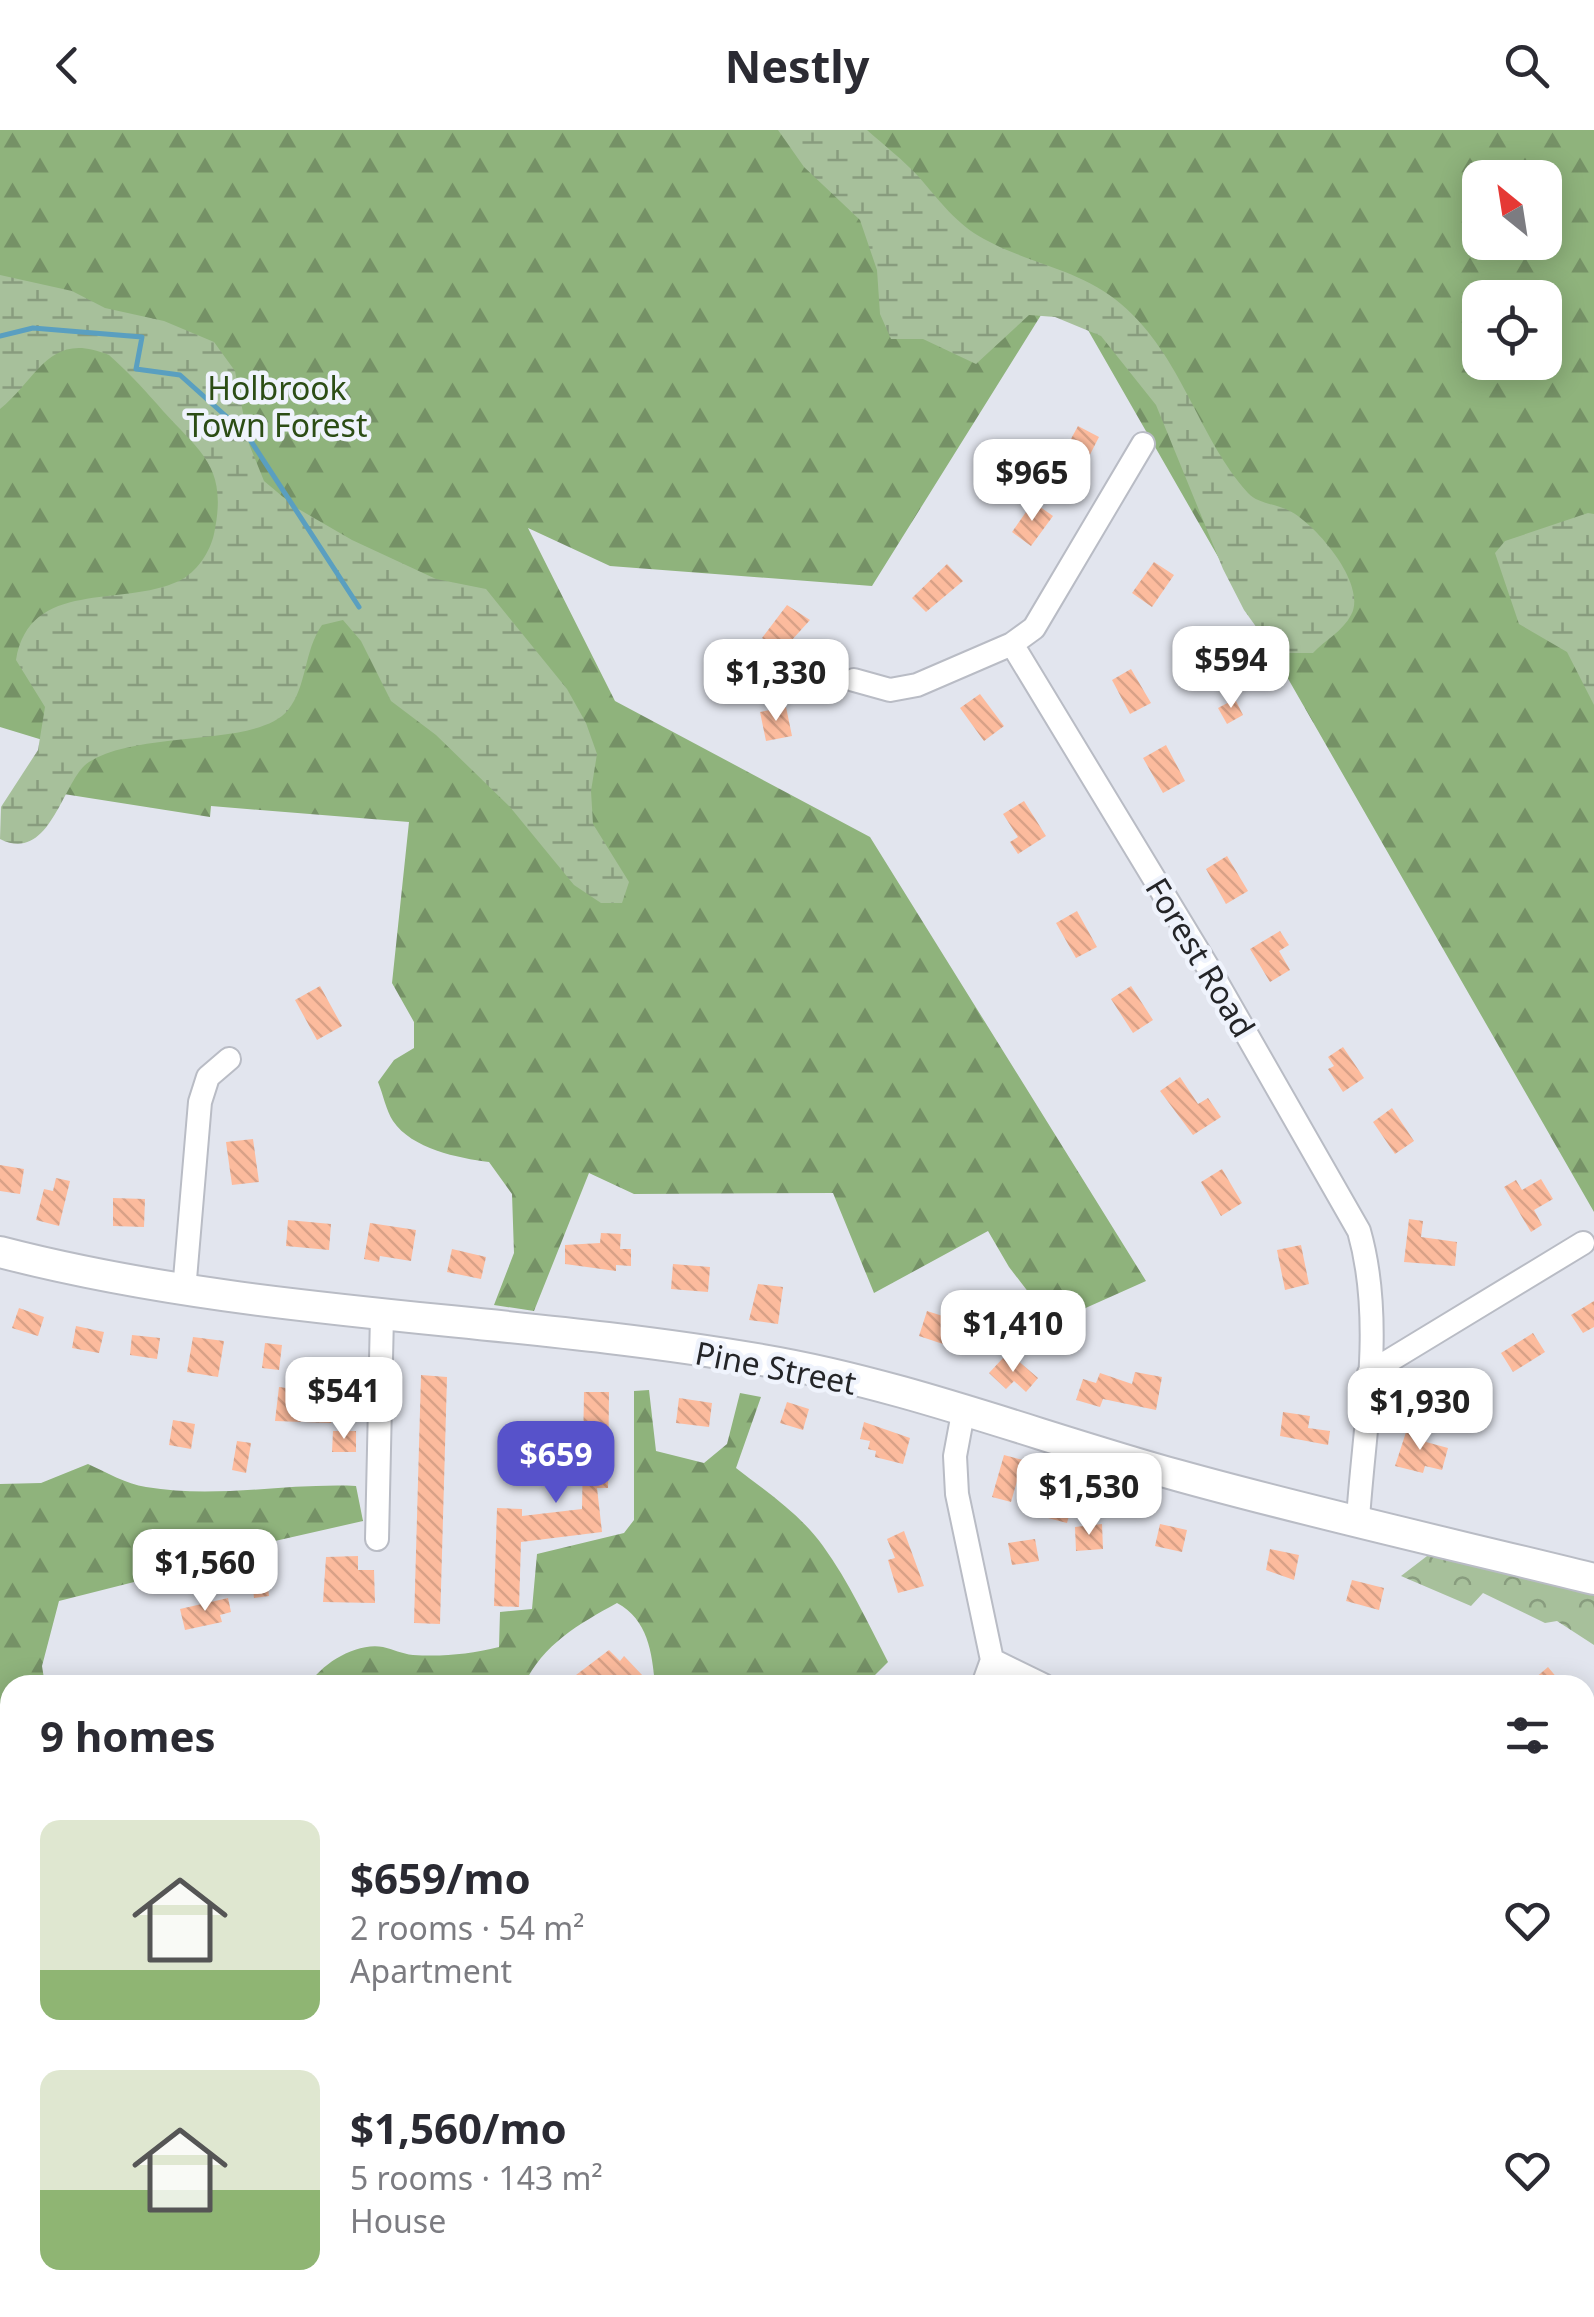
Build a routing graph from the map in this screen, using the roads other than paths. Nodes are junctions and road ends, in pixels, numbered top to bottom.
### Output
1 (1143, 444) dead end
2 (1012, 644) junction
3 (854, 680) dead end
4 (229, 1059) dead end
5 (1583, 1243) dead end
6 (0, 1252) edge
7 (184, 1291) junction
8 (382, 1315) junction
9 (1369, 1373) junction
10 (963, 1413) junction
11 (1358, 1519) junction
12 (378, 1539) dead end
13 (1594, 1579) edge
14 (992, 1660) junction
15 (987, 1675) edge
16 (1023, 1675) edge

1 - 2 street
2 - 3 street
2 - 9 street, Forest Road
4 - 7 street
5 - 9 street
6 - 7 main road, Pine Street
7 - 8 main road, Pine Street
8 - 10 main road, Pine Street
8 - 12 street
9 - 11 street, Forest Road
10 - 11 main road, Pine Street
10 - 14 street
11 - 13 main road, Pine Street
14 - 15 street
14 - 16 street

